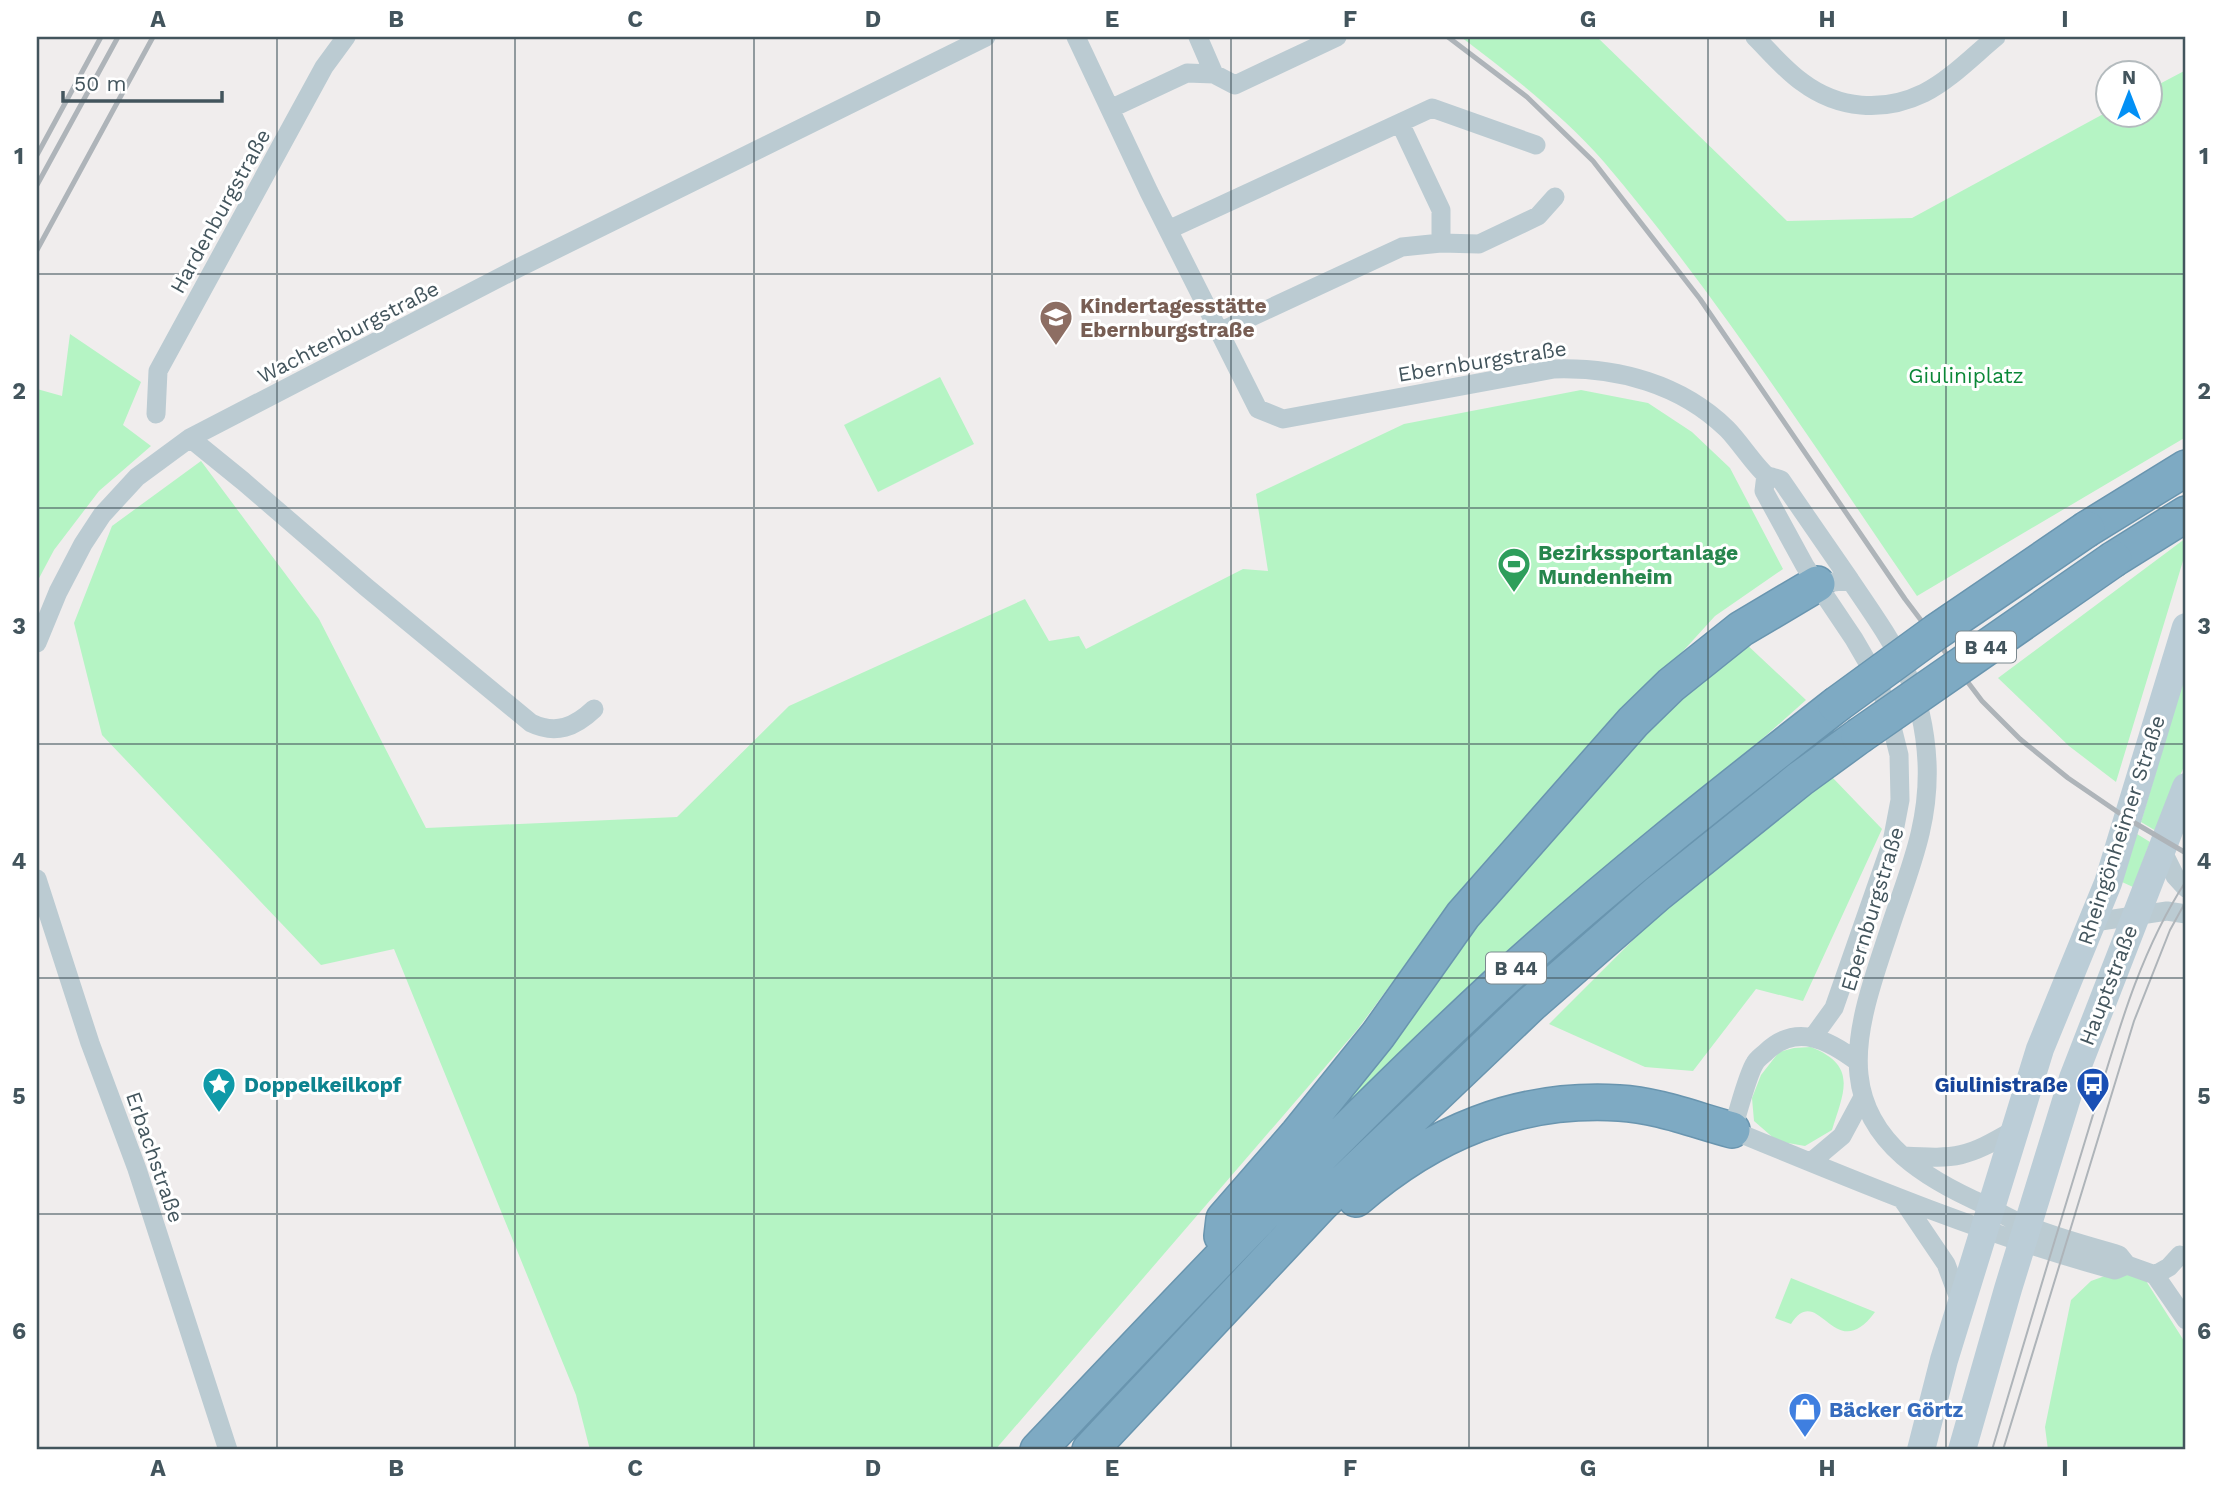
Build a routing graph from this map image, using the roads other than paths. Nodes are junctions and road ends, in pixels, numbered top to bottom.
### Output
1 (346, 37) edge
2 (986, 37) edge
3 (1076, 37) edge
4 (1198, 37) edge
5 (1337, 37) edge
6 (1755, 37) edge
7 (1996, 37) edge
8 (1214, 74) junction
9 (1110, 109) junction
10 (1400, 123) junction
11 (1536, 145) dead end
12 (1555, 197) dead end
13 (1168, 230) junction
14 (1441, 243) junction
15 (1219, 332) junction
16 (156, 414) dead end
17 (190, 438) junction
18 (2186, 468) edge
19 (1766, 475) junction
20 (2186, 514) edge
21 (1833, 582) junction
22 (2186, 627) edge
23 (37, 643) edge
24 (594, 709) dead end
25 (2186, 787) edge
26 (2161, 848) junction
27 (37, 879) edge
28 (2186, 888) edge
29 (2186, 914) edge
30 (2134, 916) junction
31 (2094, 922) junction
32 (1813, 1037) junction
33 (1858, 1062) junction
34 (1863, 1097) junction
35 (1732, 1130) junction
36 (2014, 1130) junction
37 (1903, 1156) junction
38 (1811, 1162) junction
39 (1902, 1199) junction
40 (1988, 1219) junction
41 (2024, 1235) junction
42 (2180, 1255) dead end
43 (1220, 1257) junction
44 (1262, 1267) junction
45 (2155, 1275) junction
46 (1961, 1304) junction
47 (2186, 1320) edge
48 (228, 1450) edge
49 (1038, 1450) edge
50 (1090, 1450) edge
51 (1921, 1450) edge
52 (1962, 1450) edge

1 - 16 street, Hardenburgstraße
2 - 17 street, Wachtenburgstraße
3 - 9 street, Ebernburgstraße
4 - 8 street
5 - 8 street
6 - 7 street
8 - 9 street
9 - 13 street, Ebernburgstraße
10 - 11 street
10 - 13 street
10 - 14 street
12 - 14 street
13 - 15 street, Ebernburgstraße
14 - 15 street
15 - 19 street, Ebernburgstraße
17 - 23 street
17 - 24 street
18 - 43 highway, B 44, bridge
19 - 21 street, Ebernburgstraße
19 - 21 street, Ebernburgstraße
20 - 44 highway, B 44, bridge
21 - 32 street, Ebernburgstraße
21 - 33 street, Ebernburgstraße
21 - 43 highway
22 - 31 main road, Rheingönheimer Straße
25 - 26 main road, Hauptstraße
26 - 28 street
26 - 30 main road, Hauptstraße
27 - 48 street, Erbachstraße
29 - 30 street
30 - 31 street
30 - 41 main road, Hauptstraße
31 - 36 main road, Rheingönheimer Straße
32 - 33 street
32 - 35 street
33 - 34 street, Ebernburgstraße
34 - 37 street, Ebernburgstraße
34 - 38 street
35 - 38 street
35 - 44 highway
36 - 37 street
36 - 40 main road, Rheingönheimer Straße
37 - 40 street, Ebernburgstraße
38 - 39 street
39 - 40 street
39 - 46 street
40 - 41 street, Ebernburgstraße
40 - 46 main road
41 - 45 street
41 - 52 main road, Hauptstraße
42 - 45 street
43 - 49 highway, B 44
44 - 50 highway, B 44
45 - 47 street
46 - 51 main road

